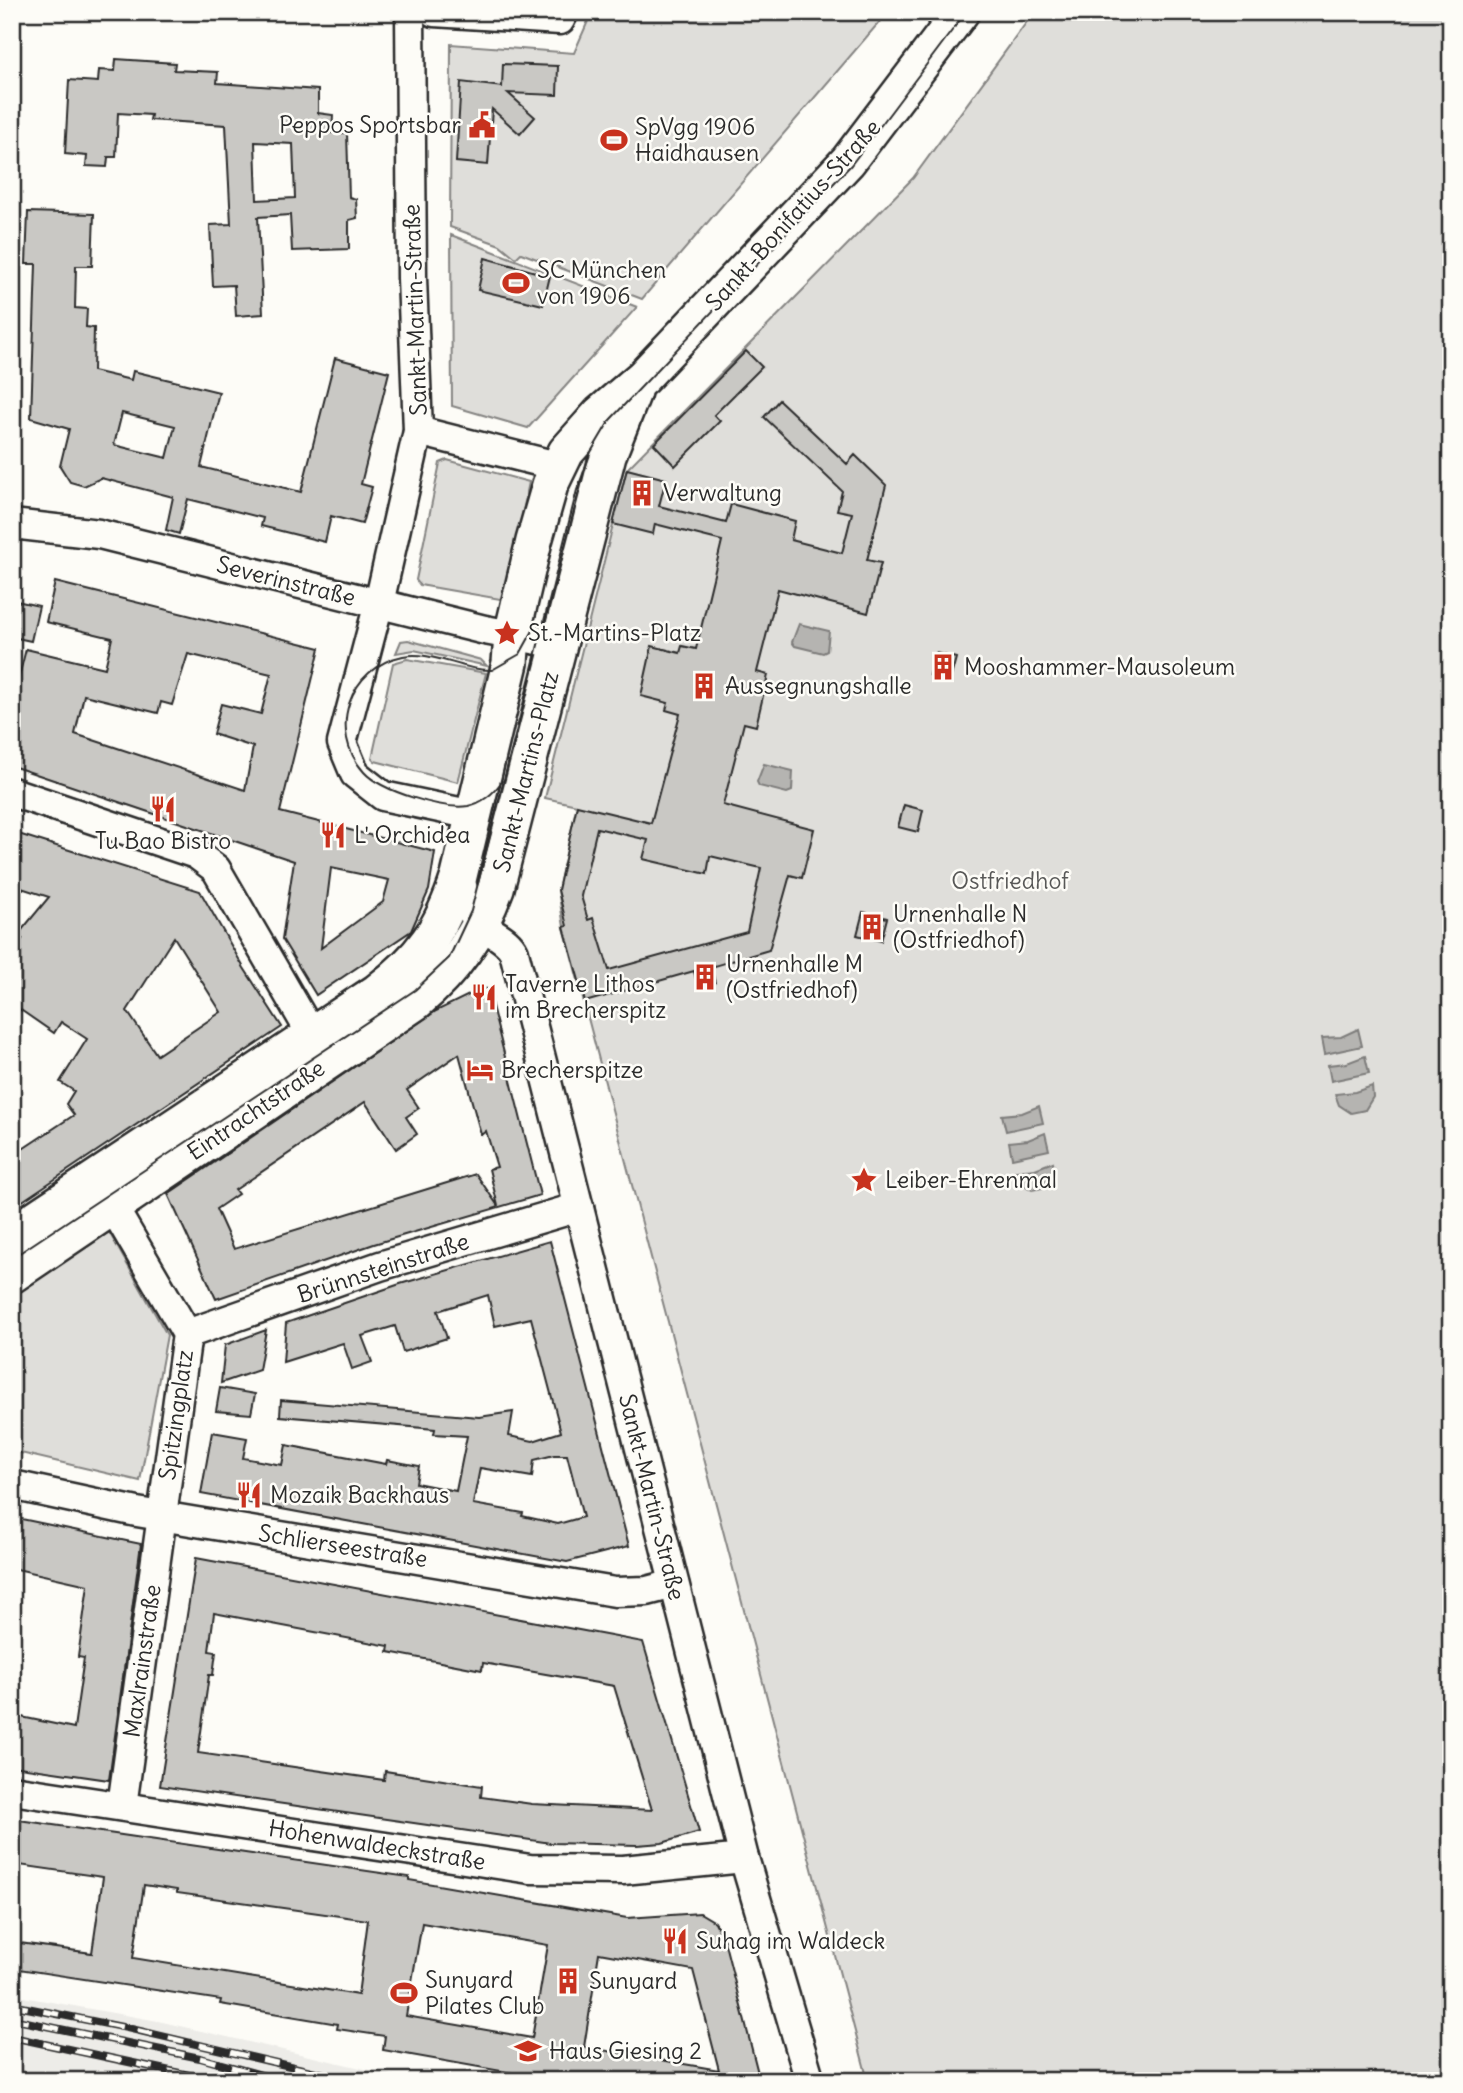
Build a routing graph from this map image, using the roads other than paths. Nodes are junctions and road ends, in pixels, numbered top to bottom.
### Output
1 (410, 12) edge
2 (434, 12) edge
3 (564, 12) edge
4 (961, 12) edge
5 (643, 377) junction
6 (418, 431) junction
7 (557, 466) junction
8 (12, 524) edge
9 (379, 603) junction
10 (512, 635) junction
11 (559, 645) junction
12 (12, 792) edge
13 (473, 815) junction
14 (459, 876) junction
15 (482, 925) junction
16 (433, 937) junction
17 (312, 1035) junction
18 (113, 1207) junction
19 (579, 1207) junction
20 (12, 1234) edge
21 (12, 1275) edge
22 (187, 1334) junction
23 (12, 1485) edge
24 (162, 1516) junction
25 (674, 1584) junction
26 (12, 1790) edge
27 (122, 1807) junction
28 (744, 1858) junction
29 (810, 2081) edge

1 - 6 street, Sankt-Martin-Straße
2 - 3 street
4 - 5 main road, Sankt-Bonifatius-Straße
5 - 7 main road, Sankt-Martins-Platz
5 - 11 main road, Sankt-Martins-Platz
6 - 7 street
6 - 9 street, Sankt-Martin-Straße
7 - 10 main road, Sankt-Martins-Platz
8 - 9 street, Severinstraße
9 - 10 street, Severinstraße
9 - 13 street, Sankt-Martins-Platz
10 - 11 street, Severinstraße
10 - 13 main road, Sankt-Martins-Platz
11 - 15 main road, Sankt-Martins-Platz
12 - 17 street
13 - 14 main road, Sankt-Martins-Platz
14 - 15 street
14 - 16 main road, Eintrachtstraße
15 - 16 street
15 - 18 main road, Eintrachtstraße
15 - 19 street, Sankt-Martin-Straße
16 - 17 main road, Eintrachtstraße
17 - 20 main road, Eintrachtstraße
18 - 21 main road, Eintrachtstraße
18 - 22 street, Spitzingplatz
19 - 22 street, Brünnsteinstraße
19 - 25 street, Sankt-Martin-Straße
22 - 24 street, Spitzingplatz
23 - 24 street, Schlierseestraße
24 - 25 street, Schlierseestraße
24 - 27 street, Maxlrainstraße
25 - 28 street, Sankt-Martin-Straße
26 - 27 street, Hohenwaldeckstraße
27 - 28 street, Hohenwaldeckstraße
28 - 29 street, Sankt-Martin-Straße

